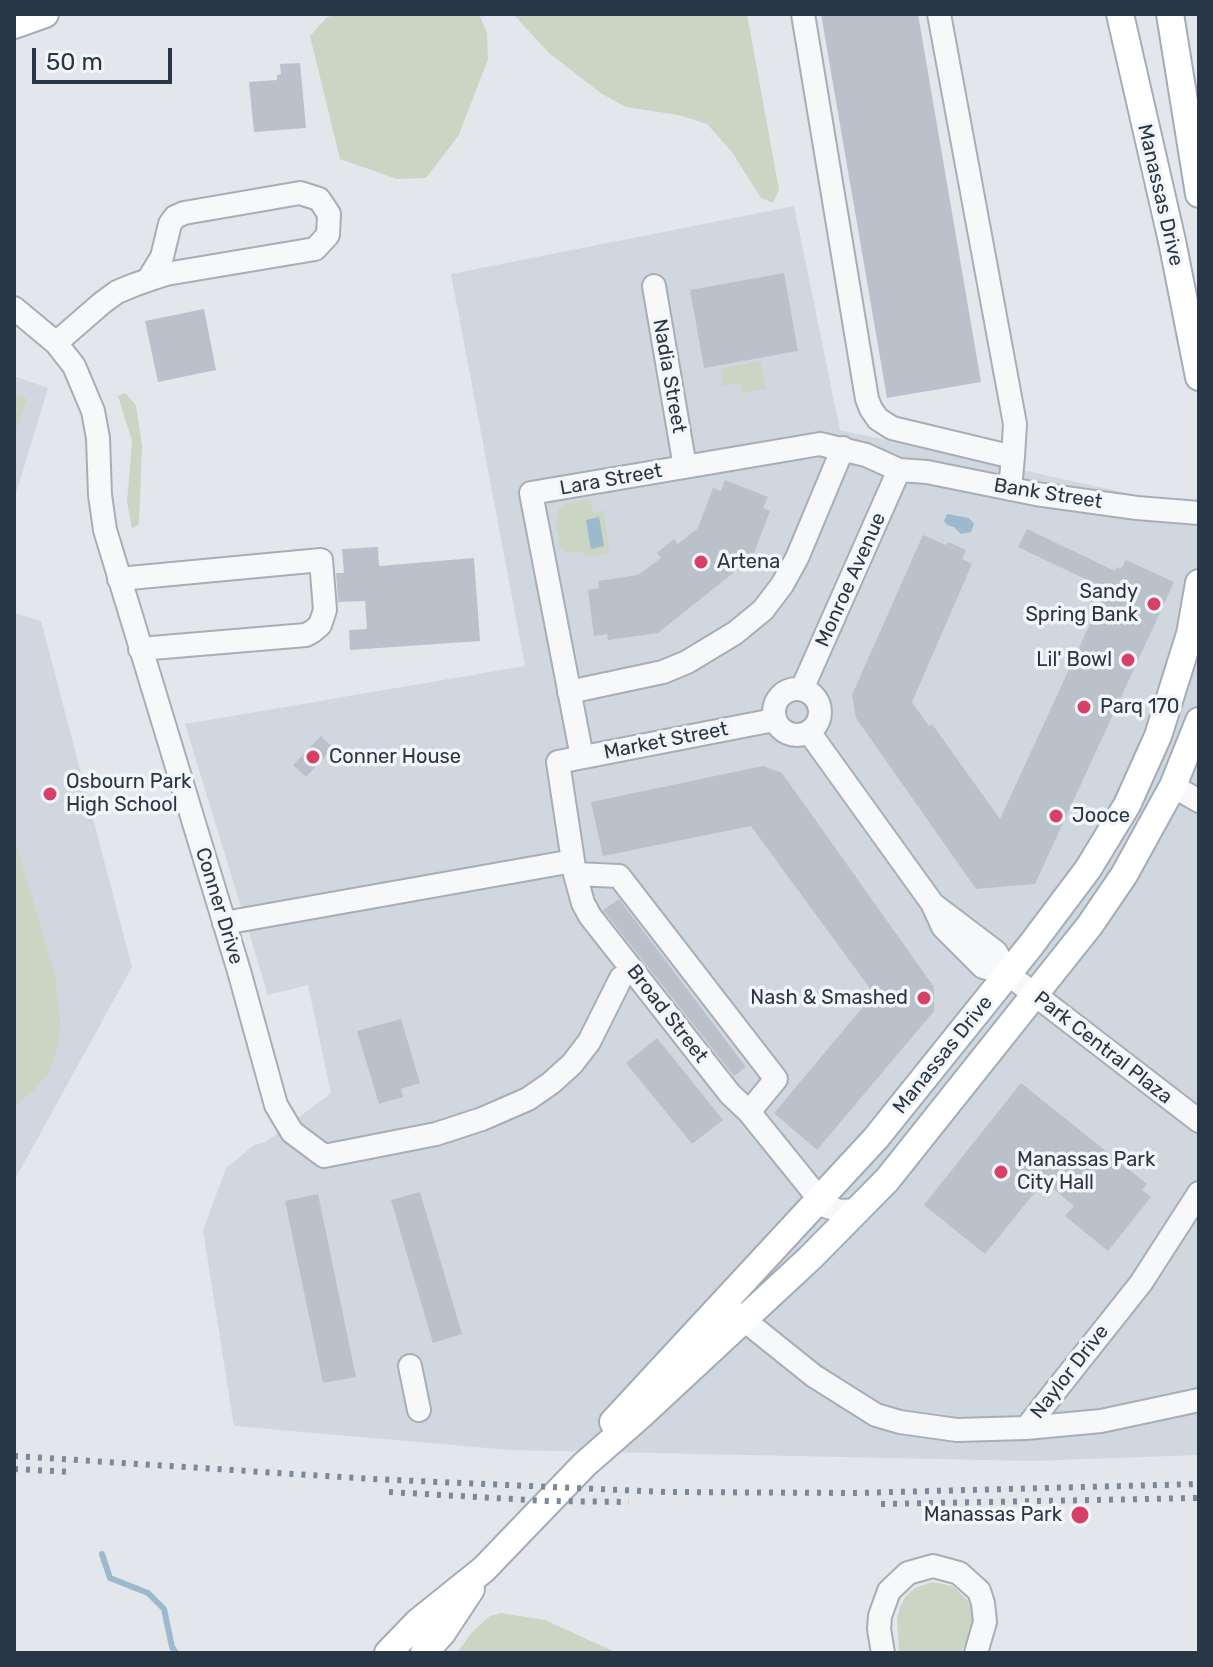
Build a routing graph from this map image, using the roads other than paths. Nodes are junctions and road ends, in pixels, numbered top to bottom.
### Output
1 (45, 14) edge
2 (803, 14) edge
3 (939, 14) edge
4 (1120, 14) edge
5 (1170, 14) edge
6 (14, 25) edge
7 (1199, 194) edge
8 (148, 280) junction
9 (654, 286) dead end
10 (14, 308) edge
11 (56, 343) junction
12 (1199, 377) edge
13 (843, 448) junction
14 (1013, 457) junction
15 (685, 467) junction
16 (899, 470) junction
17 (1010, 489) junction
18 (1199, 513) edge
19 (119, 579) junction
20 (1199, 583) edge
21 (140, 649) junction
22 (1176, 684) junction
23 (802, 689) junction
24 (569, 692) junction
25 (774, 720) junction
26 (1199, 721) edge
27 (809, 732) junction
28 (582, 757) junction
29 (558, 762) joint
30 (1173, 786) junction
31 (1199, 801) edge
32 (574, 867) junction
33 (224, 923) junction
34 (1008, 974) junction
35 (621, 978) dead end
36 (1034, 994) junction
37 (749, 1112) junction
38 (1199, 1121) edge
39 (1199, 1193) edge
40 (820, 1200) junction
41 (859, 1210) junction
42 (723, 1302) junction
43 (743, 1320) junction
44 (410, 1366) dead end
45 (1199, 1400) edge
46 (419, 1410) dead end
47 (1026, 1428) junction
48 (584, 1465) junction
49 (484, 1569) junction
50 (388, 1653) edge
51 (424, 1653) edge
52 (883, 1653) edge
53 (976, 1653) edge

1 - 6 main road
2 - 14 street
3 - 14 street
4 - 12 main road, Manassas Drive
5 - 7 main road, Manassas Drive
8 - 8 street
8 - 11 street
9 - 15 street, Nadia Street
10 - 11 street, Conner Drive
11 - 19 street, Conner Drive
13 - 15 street, Lara Street
13 - 16 street, Lara Street
13 - 24 street
14 - 17 street
15 - 24 street, Lara Street
16 - 17 street, Bank Street
16 - 23 street, Monroe Avenue
17 - 18 street, Bank Street
19 - 21 street, Conner Drive
19 - 21 street
20 - 22 main road, Manassas Drive
21 - 33 street, Conner Drive
22 - 30 main road
22 - 34 main road, Manassas Drive
23 - 25 street
23 - 27 street
24 - 28 street, Lara Street
25 - 27 street
25 - 28 street, Market Street
26 - 30 main road, Manassas Drive
27 - 34 street
28 - 29 street, Market Street
29 - 32 street, Broad Street
30 - 31 street
30 - 36 main road, Manassas Drive
32 - 33 street
32 - 37 street, Broad Street
32 - 37 street
33 - 35 street, Conner Drive
34 - 36 street, Park Central Plaza
34 - 40 main road, Manassas Drive
36 - 38 street, Park Central Plaza
36 - 41 main road, Manassas Drive
37 - 40 street, Broad Street
39 - 47 street, Naylor Drive
40 - 41 street
40 - 42 main road, Manassas Drive
41 - 43 main road, Manassas Drive
42 - 43 street, Naylor Drive
42 - 48 main road, Manassas Drive
43 - 47 street, Naylor Drive
43 - 48 main road, Manassas Drive
44 - 46 street
45 - 47 street
48 - 49 main road, Manassas Drive
49 - 50 main road, Manassas Drive
49 - 51 main road, Manassas Drive
52 - 53 street

